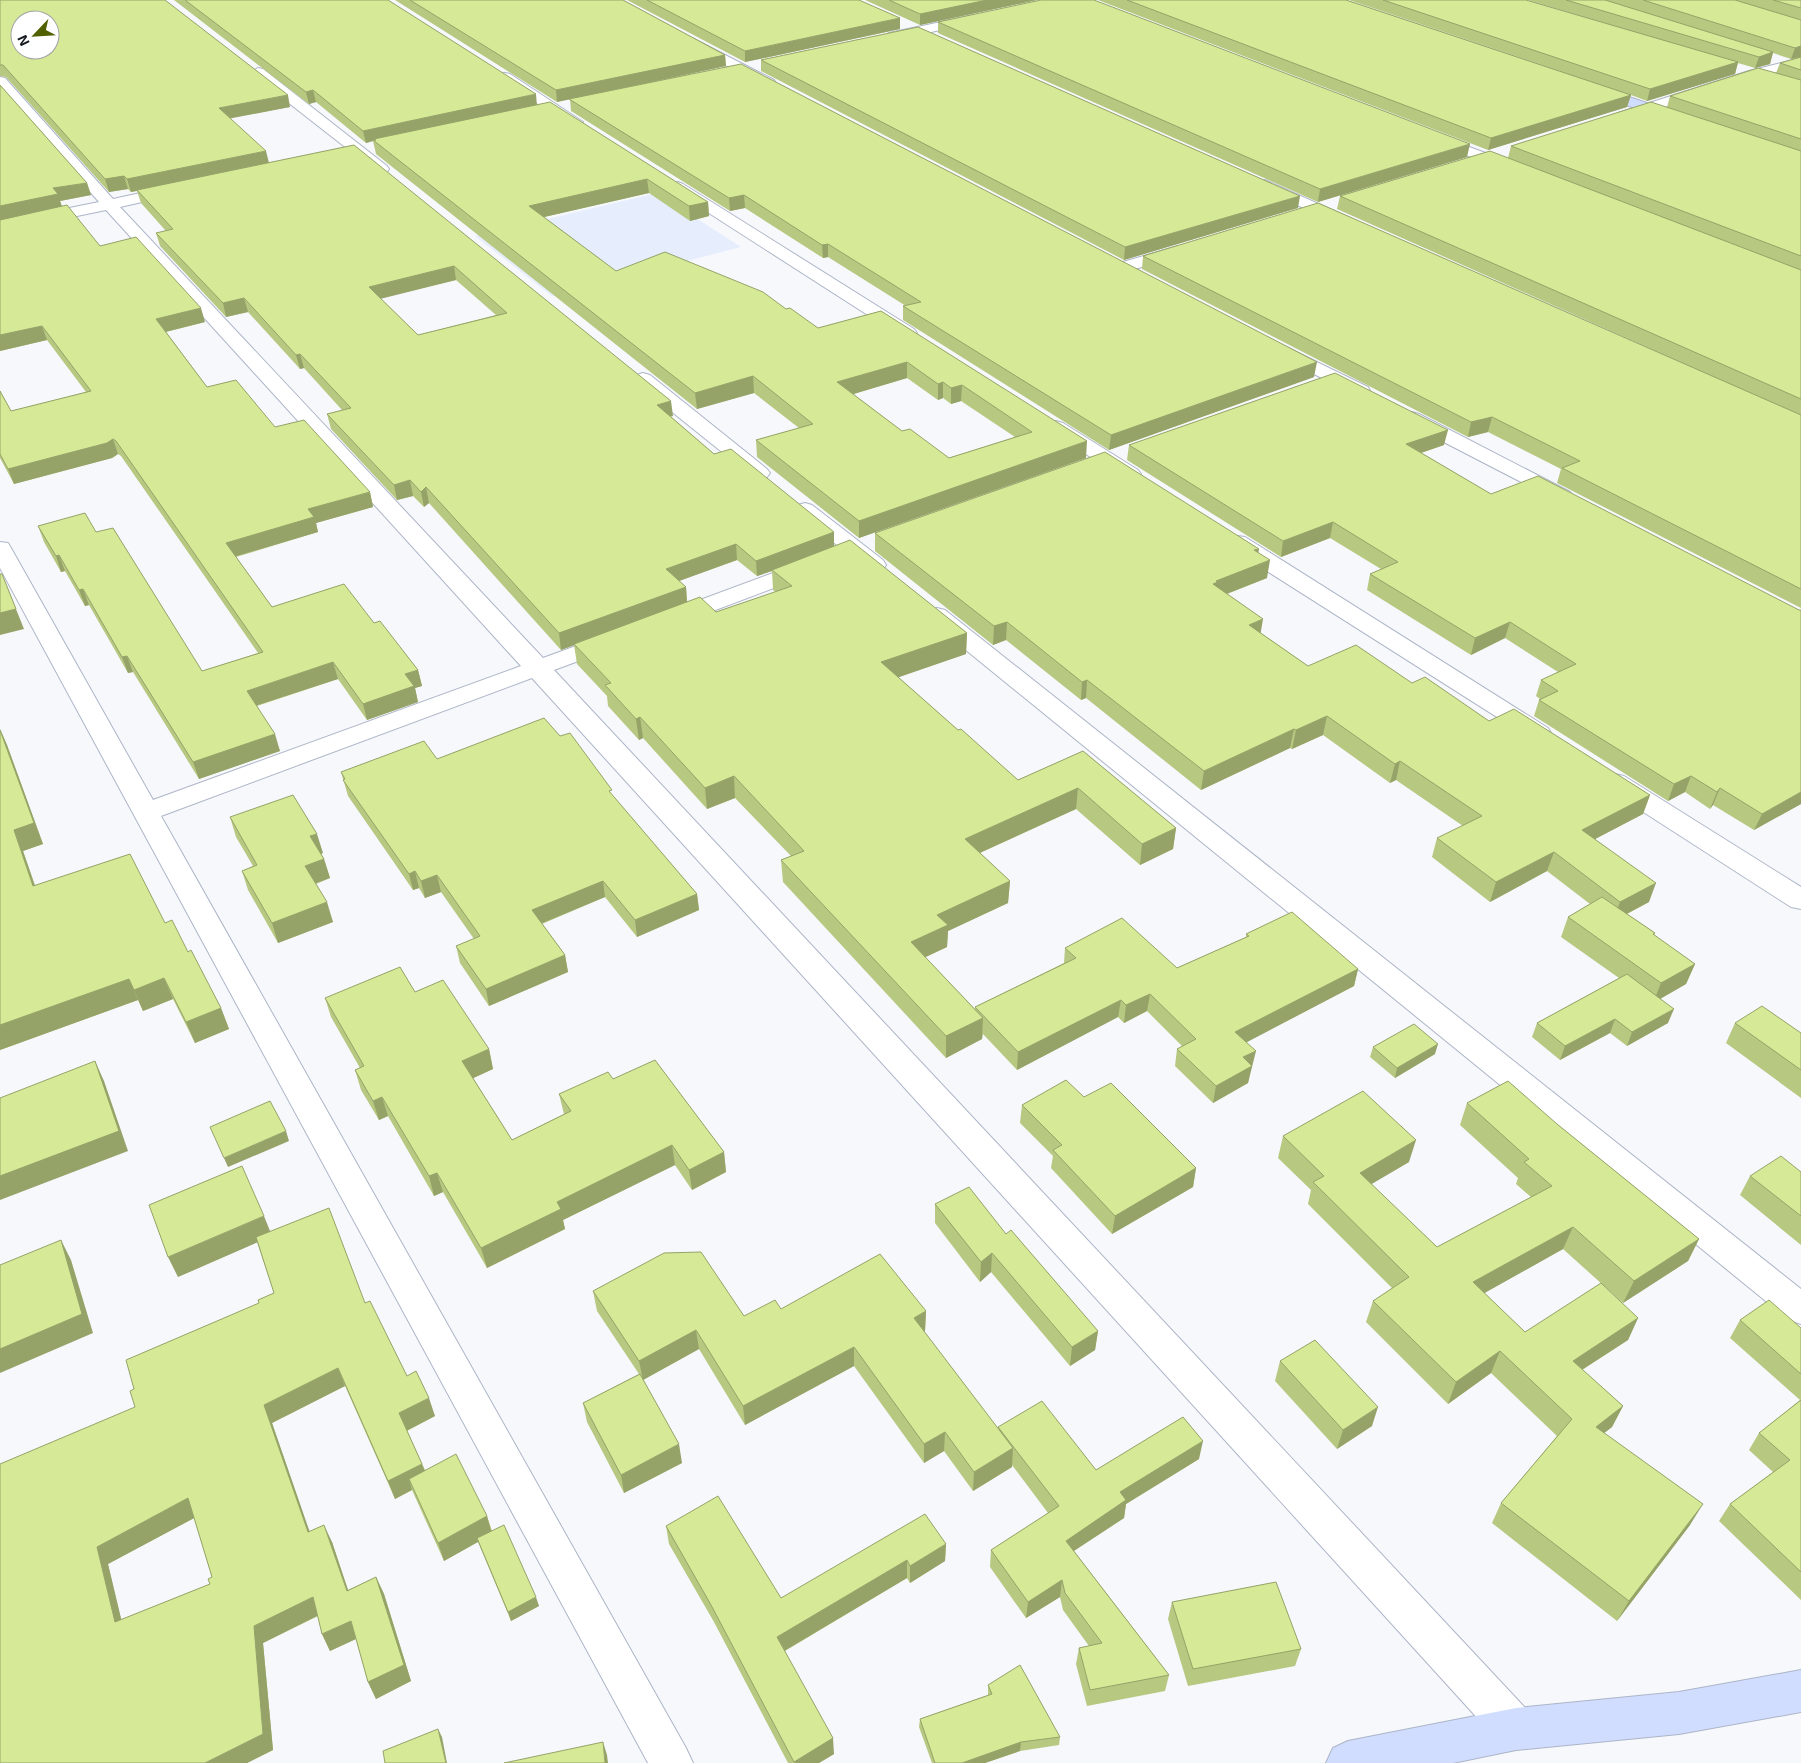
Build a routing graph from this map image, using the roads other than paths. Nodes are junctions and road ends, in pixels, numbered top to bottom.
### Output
1 (986, 16) edge
2 (893, 19) edge
3 (919, 31) junction
4 (674, 32) edge
5 (873, 41) edge
6 (946, 43) edge
7 (1764, 56) edge
8 (242, 60) edge
9 (761, 65) edge
10 (1798, 65) edge
11 (490, 67) edge
12 (1735, 68) edge
13 (743, 69) junction
14 (724, 73) edge
15 (1754, 74) junction
16 (0, 81) edge
17 (1782, 82) edge
18 (1584, 86) edge
19 (784, 90) edge
20 (564, 107) junction
21 (1650, 108) junction
22 (535, 113) edge
23 (1613, 119) edge
24 (1688, 121) edge
25 (588, 130) edge
26 (1421, 133) edge
27 (1512, 150) edge
28 (1485, 158) junction
29 (1466, 163) edge
30 (1522, 172) edge
31 (664, 178) edge
32 (1254, 180) edge
33 (398, 182) edge
34 (186, 188) edge
35 (1336, 203) dead end
36 (109, 204) junction
37 (1317, 208) junction
38 (1298, 214) edge
39 (1354, 225) edge
40 (0, 227) edge
41 (1196, 245) edge
42 (1105, 258) edge
43 (1122, 268) junction
44 (1140, 277) edge
45 (923, 342) edge
46 (1272, 346) edge
47 (623, 362) edge
48 (1334, 378) junction
49 (1307, 388) edge
50 (1378, 400) edge
51 (1396, 410) edge
52 (1041, 417) edge
53 (1149, 486) edge
54 (1581, 505) edge
55 (1224, 534) edge
56 (0, 548) edge
57 (848, 552) junction
58 (894, 580) edge
59 (917, 599) edge
60 (537, 669) junction
61 (1559, 746) edge
62 (1600, 772) edge
63 (146, 812) junction
64 (1801, 900) edge
65 (1801, 1310) edge
66 (1801, 1691) edge
67 (1516, 1729) junction
68 (672, 1763) edge
69 (1348, 1763) edge

1 - 3 street
2 - 3 street
3 - 5 street
3 - 6 street
4 - 13 street
7 - 10 street
8 - 33 street
9 - 13 street
10 - 15 street
11 - 20 street
12 - 15 street
13 - 14 street
13 - 19 street
15 - 17 street
15 - 21 street
16 - 36 street
18 - 21 street
20 - 22 street
20 - 25 street
21 - 23 street
21 - 24 street
26 - 28 street
27 - 28 street
28 - 29 street
28 - 30 street
31 - 45 street
32 - 37 street
34 - 36 street
35 - 37 street
36 - 40 street
36 - 60 street
37 - 38 street
37 - 39 street
41 - 43 street
42 - 43 street
43 - 44 street
46 - 48 street
47 - 57 street
48 - 49 street
48 - 50 street
51 - 54 street
52 - 53 street
55 - 61 street
56 - 63 street
57 - 58 street
57 - 60 street
59 - 65 street
60 - 63 street
60 - 67 street
62 - 64 street
63 - 68 street
66 - 67 street
67 - 69 street

